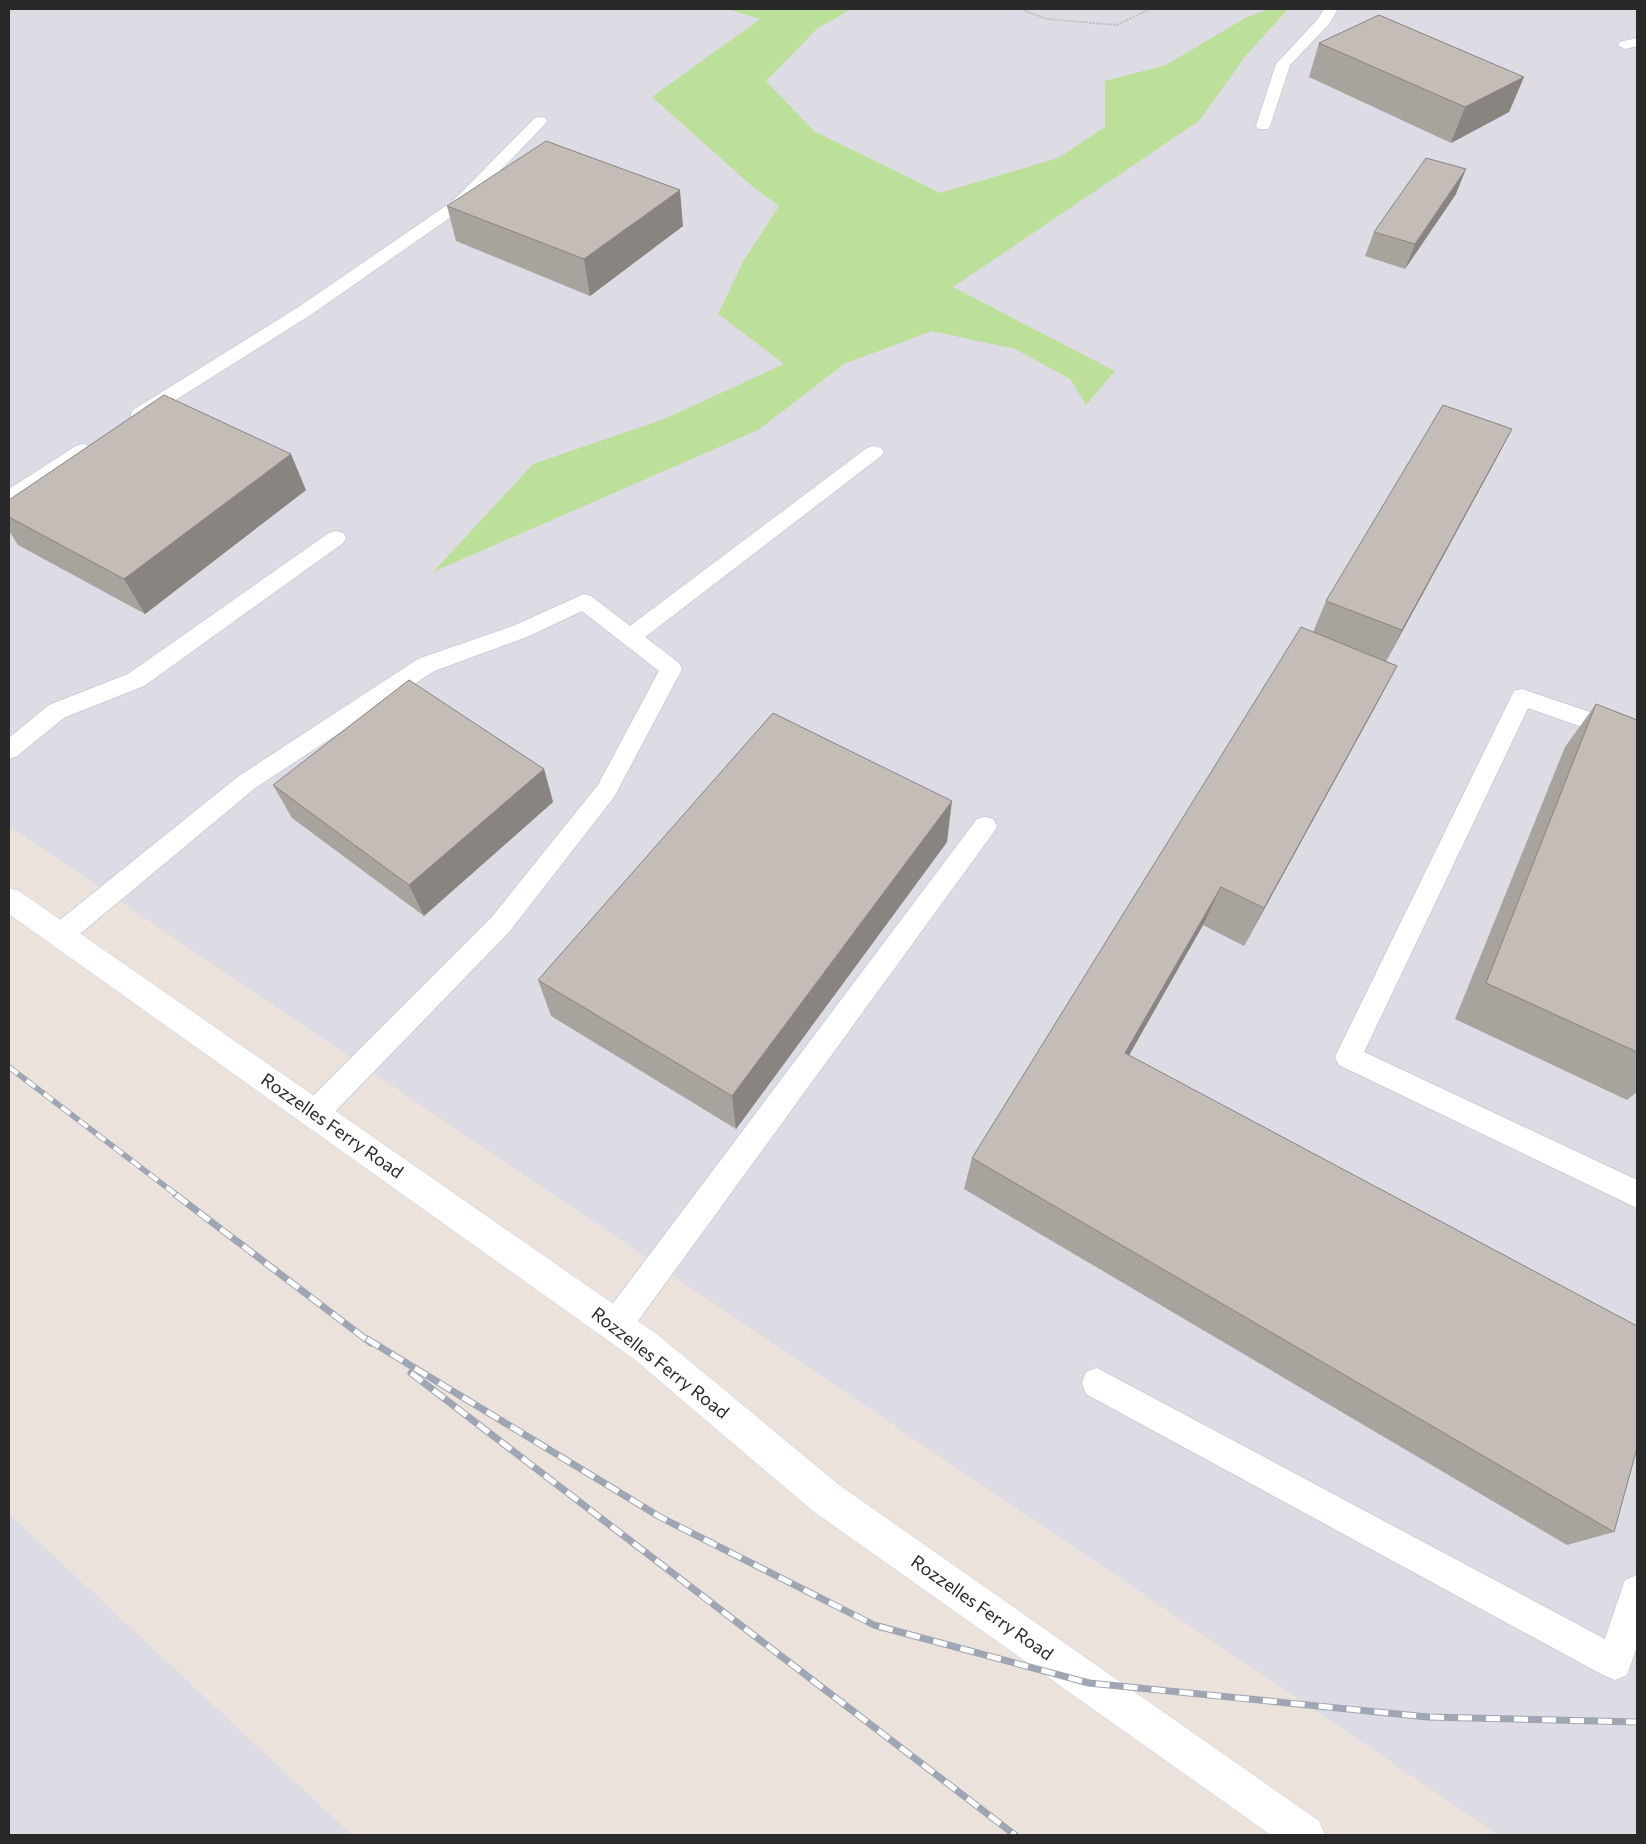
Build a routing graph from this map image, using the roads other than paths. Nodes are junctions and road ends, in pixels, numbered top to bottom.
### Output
1 (1330, 9) edge
2 (540, 121) dead end
3 (1263, 126) dead end
4 (121, 426) edge
5 (97, 441) edge
6 (874, 452) dead end
7 (9, 498) edge
8 (336, 538) dead end
9 (630, 637) junction
10 (1637, 737) edge
11 (9, 750) edge
12 (985, 826) dead end
13 (9, 899) edge
14 (60, 935) junction
15 (314, 1114) junction
16 (1637, 1194) edge
17 (616, 1325) junction
18 (1097, 1384) dead end
19 (1637, 1592) edge
20 (1626, 1664) edge
21 (1306, 1835) edge

1 - 3 lane
2 - 4 lane
5 - 7 lane
6 - 9 lane
8 - 11 lane
9 - 14 lane
9 - 15 lane
10 - 16 lane
12 - 17 lane
13 - 14 street, Rozzelles Ferry Road
14 - 15 street, Rozzelles Ferry Road
15 - 17 street, Rozzelles Ferry Road
17 - 21 street, Rozzelles Ferry Road
18 - 20 lane
19 - 20 lane

